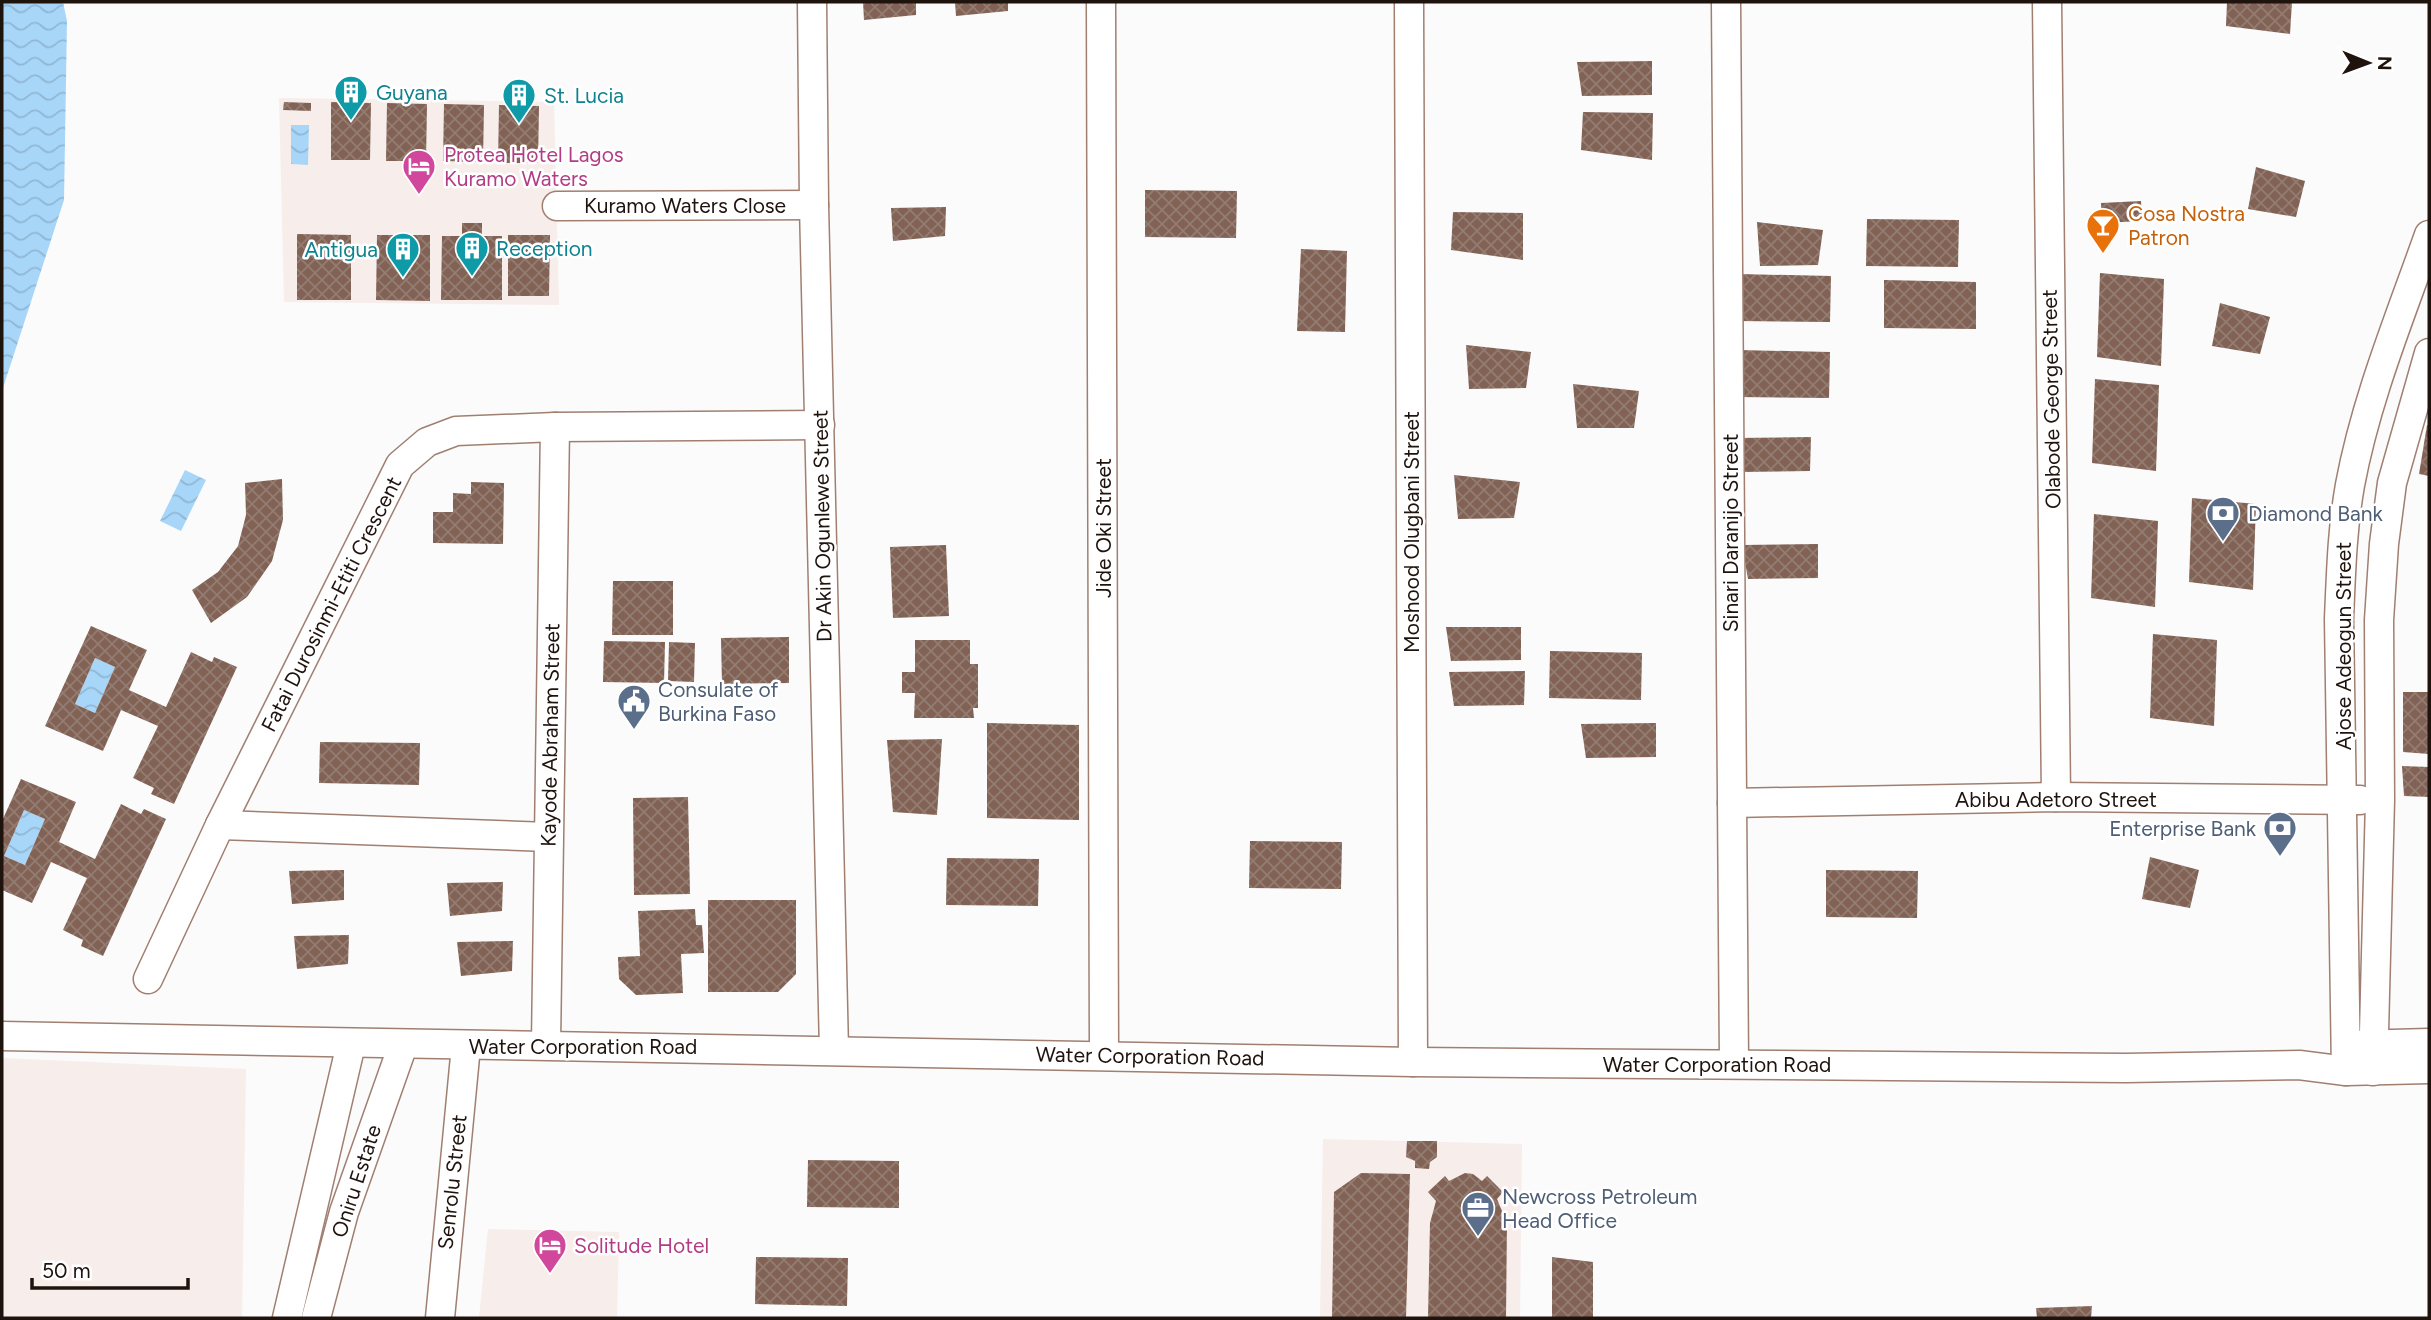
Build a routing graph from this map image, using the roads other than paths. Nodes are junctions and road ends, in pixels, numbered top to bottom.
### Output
1 (812, 2) edge
2 (1101, 2) edge
3 (1409, 2) edge
4 (1726, 2) edge
5 (2047, 2) edge
6 (814, 205) junction
7 (556, 206) dead end
8 (2429, 235) edge
9 (2429, 353) edge
10 (820, 425) junction
11 (555, 427) junction
12 (2056, 797) junction
13 (2343, 800) junction
14 (2380, 800) junction
15 (1732, 803) junction
16 (220, 825) junction
17 (548, 837) junction
18 (148, 979) dead end
19 (2, 1036) edge
20 (2429, 1043) edge
21 (351, 1044) junction
22 (547, 1044) junction
23 (403, 1045) junction
24 (466, 1046) junction
25 (834, 1050) junction
26 (1104, 1054) junction
27 (2359, 1058) junction
28 (1413, 1062) junction
29 (1734, 1064) junction
30 (2429, 1069) edge
31 (287, 1318) edge
32 (316, 1318) edge
33 (440, 1318) edge

1 - 6 street, Dr Akin Ogunlewe Street
2 - 26 street, Jide Oki Street
3 - 28 street, Moshood Olugbani Street
4 - 15 street, Sinari Daranijo Street
5 - 12 street, Olabode George Street
6 - 7 street, Kuramo Waters Close
6 - 10 street, Dr Akin Ogunlewe Street
8 - 13 street, Ajose Adeogun Street
9 - 14 street, Ajose Adeogun Street
10 - 11 street, Fatai Durosinmi-Etiti Crescent
10 - 25 street, Dr Akin Ogunlewe Street
11 - 16 street, Fatai Durosinmi-Etiti Crescent
11 - 17 street, Kayode Abraham Street
12 - 13 street, Abibu Adetoro Street
12 - 15 street, Abibu Adetoro Street
13 - 14 street, Abibu Adetoro Street
13 - 27 street, Ajose Adeogun Street
14 - 27 street, Ajose Adeogun Street
15 - 29 street, Sinari Daranijo Street
16 - 17 street
16 - 18 street, Fatai Durosinmi-Etiti Crescent
17 - 22 street, Kayode Abraham Street
19 - 21 street, Water Corporation Road
20 - 27 street
21 - 23 street, Water Corporation Road
21 - 31 street, Oniru Estate
22 - 24 street, Water Corporation Road
22 - 25 street, Water Corporation Road
23 - 24 street, Water Corporation Road
23 - 32 street, Oniru Estate
24 - 33 street, Senrolu Street
25 - 26 street, Water Corporation Road
26 - 28 street, Water Corporation Road
27 - 29 street, Water Corporation Road
27 - 30 street
28 - 29 street, Water Corporation Road

